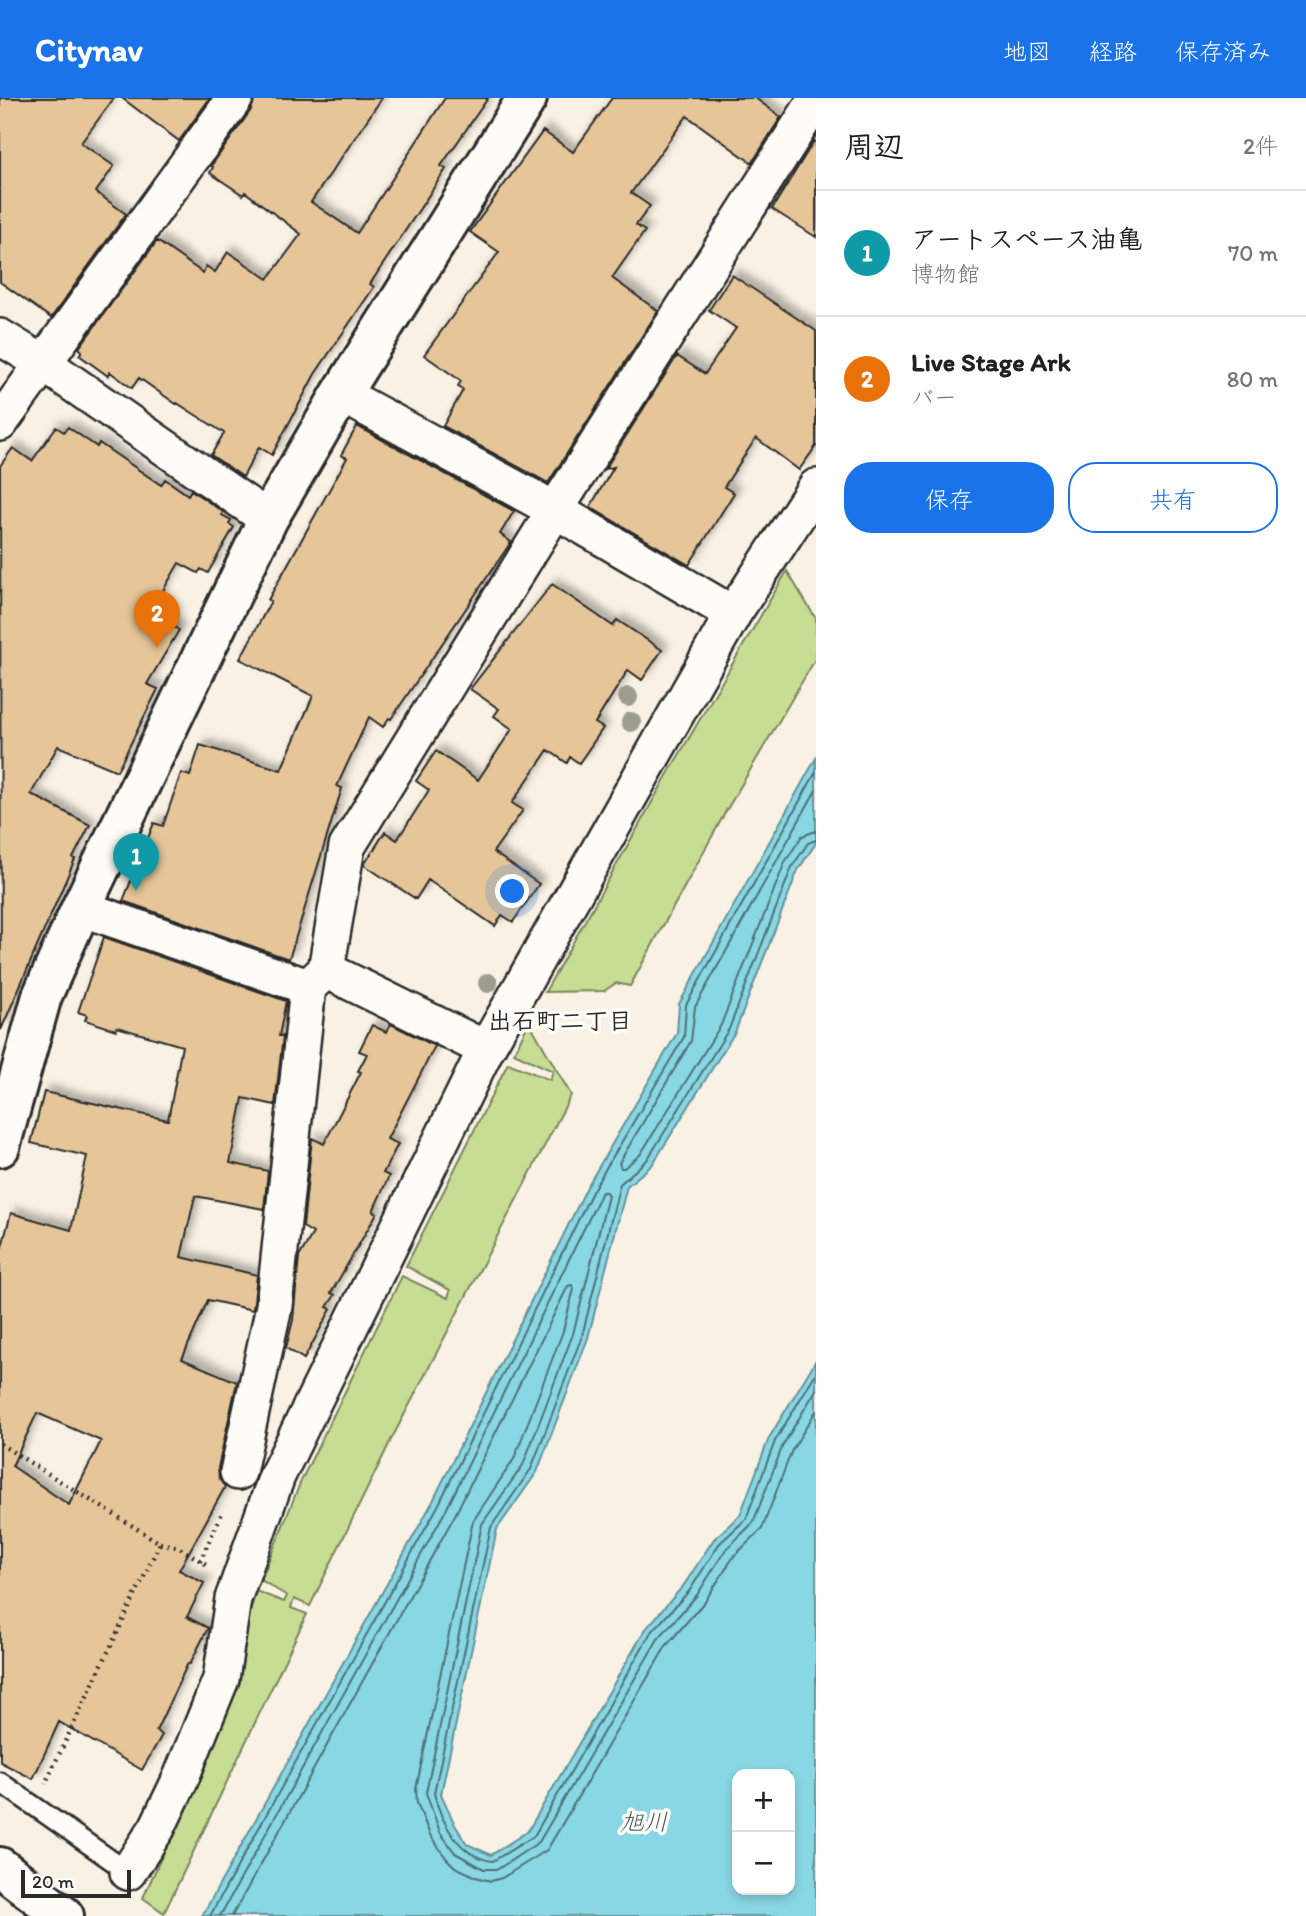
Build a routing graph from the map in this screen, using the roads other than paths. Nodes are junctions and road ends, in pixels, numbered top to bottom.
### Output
1 (235, 98) edge
2 (527, 98) edge
3 (816, 100) edge
4 (0, 337) edge
5 (43, 363) junction
6 (341, 394) junction
7 (0, 423) edge
8 (816, 487) edge
9 (555, 510) junction
10 (268, 519) junction
11 (733, 614) junction
12 (81, 908) junction
13 (317, 978) junction
14 (486, 1049) junction
15 (0, 1147) edge
16 (238, 1472) dead end
17 (0, 1782) edge
18 (0, 1867) edge
19 (128, 1872) joint
20 (64, 1916) edge

1 - 5 street
2 - 6 street
3 - 9 street
4 - 5 street
5 - 7 street
5 - 10 street
6 - 9 street
6 - 10 street
8 - 11 street
9 - 11 street
9 - 13 street
10 - 12 street
11 - 14 street
12 - 13 street
12 - 15 street
13 - 14 street
13 - 16 street
14 - 19 street
17 - 19 lane
18 - 20 street

